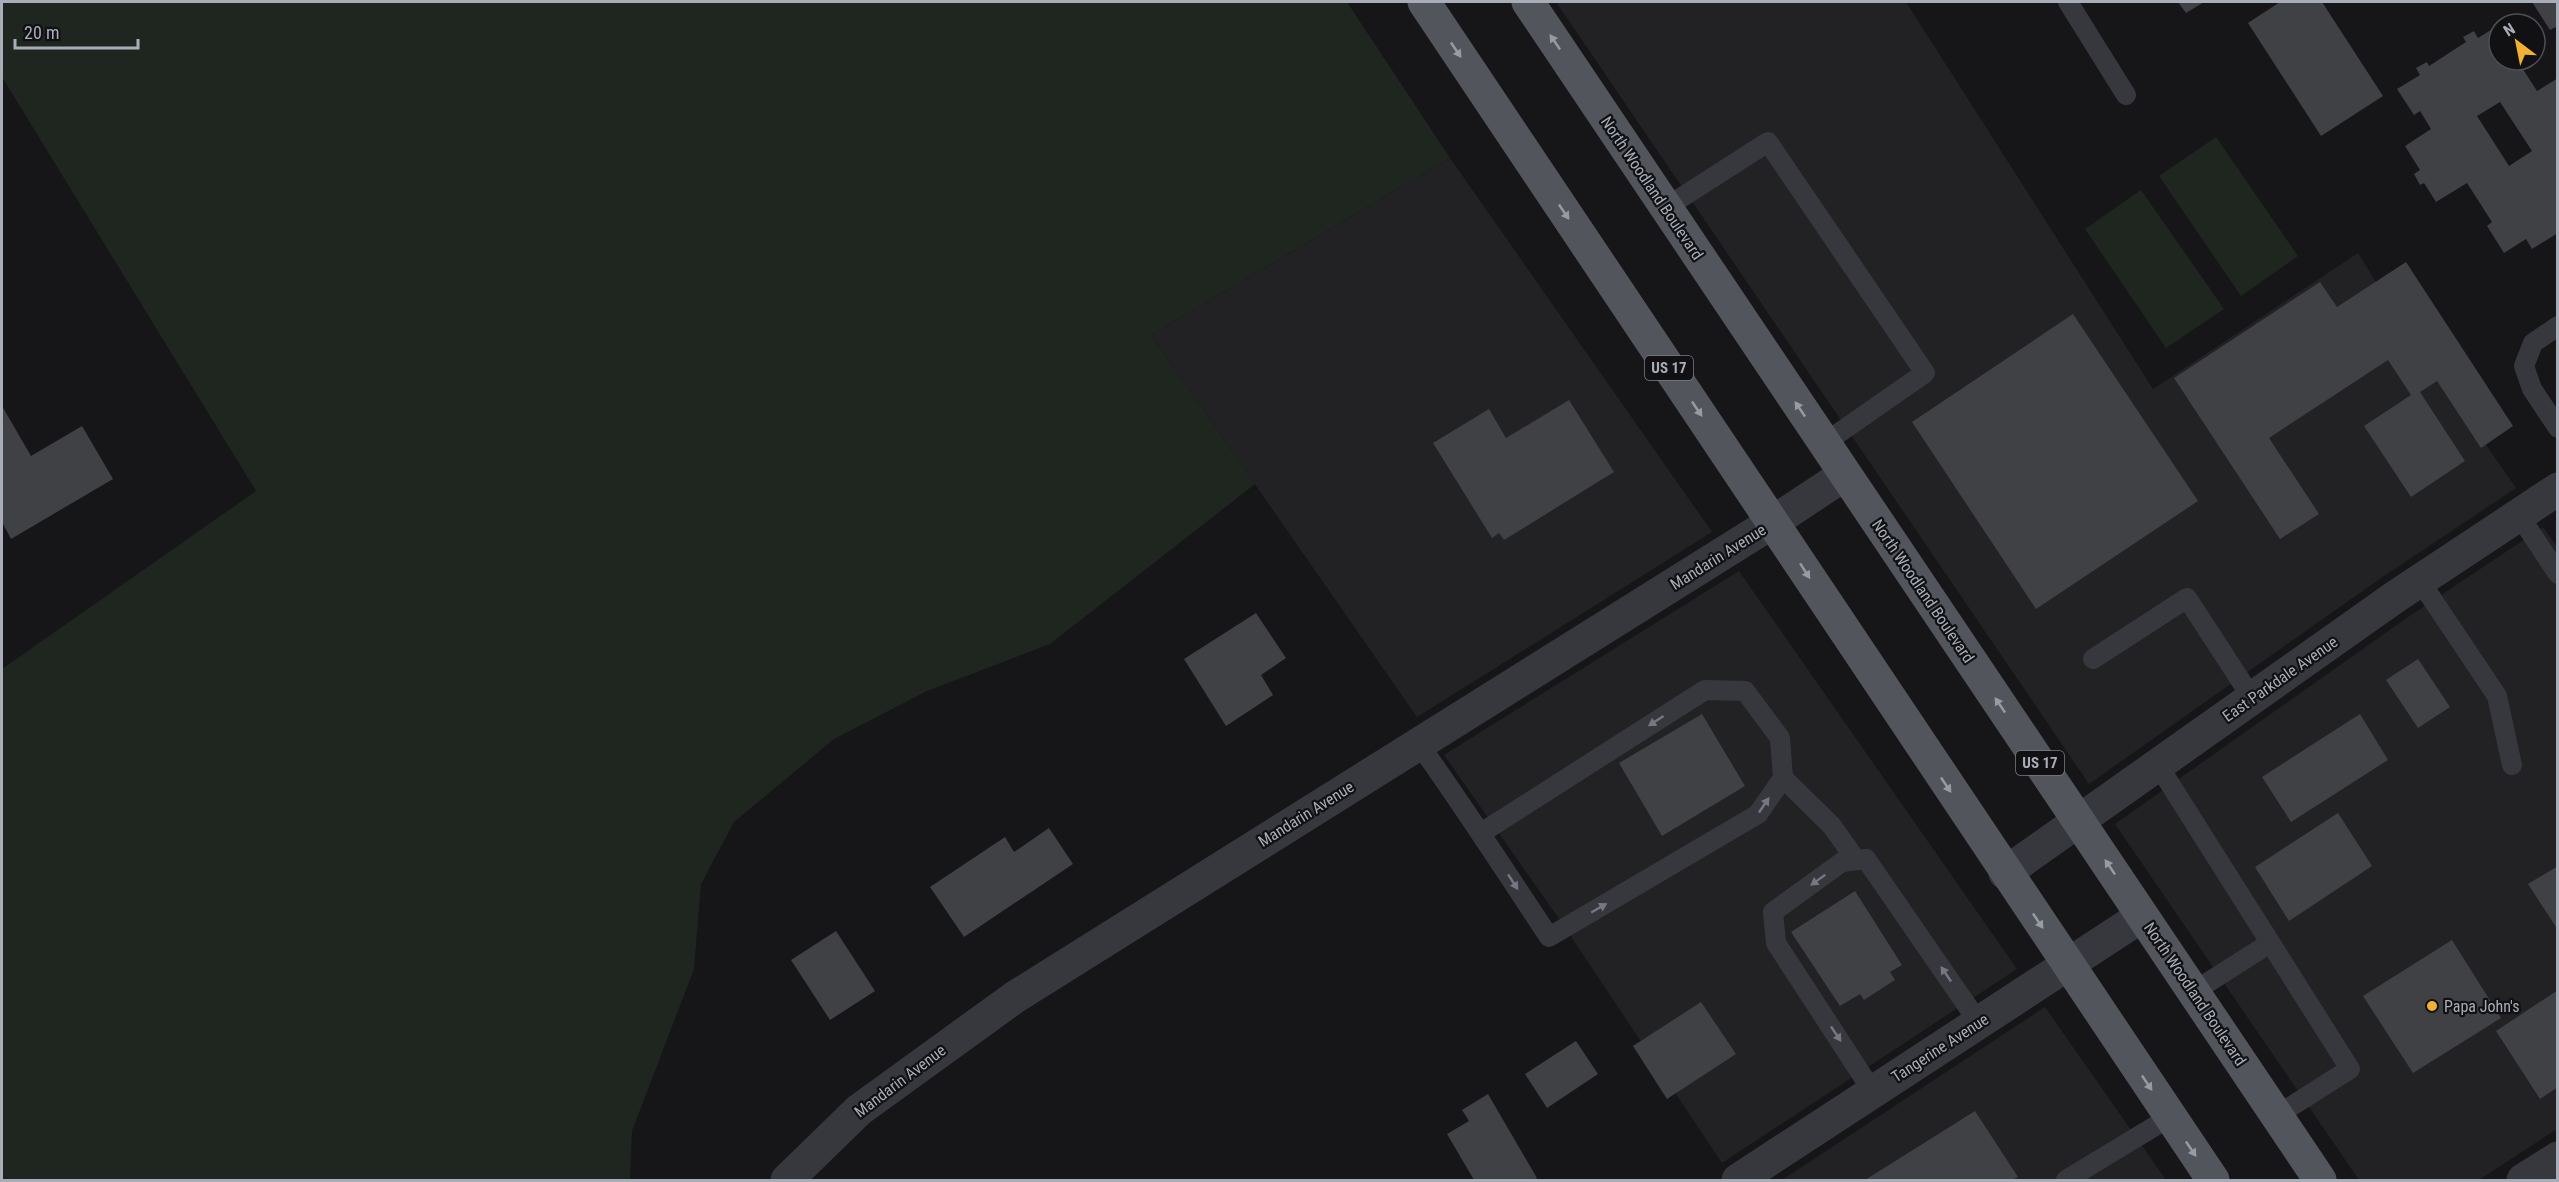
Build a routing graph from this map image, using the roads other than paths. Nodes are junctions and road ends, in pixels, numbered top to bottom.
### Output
1 (1424, 2) edge
2 (1528, 2) edge
3 (2068, 2) edge
4 (2126, 96) dead end
5 (1665, 208) junction
6 (2558, 326) edge
7 (2558, 428) edge
8 (1823, 444) junction
9 (1844, 475) junction
10 (2558, 489) edge
11 (2519, 515) junction
12 (1773, 522) junction
13 (2558, 574) edge
14 (2420, 581) junction
15 (2093, 659) dead end
16 (2252, 698) junction
17 (1419, 744) junction
18 (2158, 765) junction
19 (2512, 765) dead end
20 (1783, 778) junction
21 (2079, 821) junction
22 (1481, 833) junction
23 (1856, 860) junction
24 (2005, 873) junction
25 (2142, 916) junction
26 (2270, 943) junction
27 (2068, 964) junction
28 (2193, 992) junction
29 (1979, 1023) junction
30 (1873, 1092) junction
31 (2276, 1116) junction
32 (2170, 1117) junction
33 (2558, 1158) edge
34 (787, 1180) edge
35 (1738, 1180) edge
36 (2066, 1180) edge
37 (2213, 1180) edge
38 (2320, 1180) edge
39 (2523, 1180) edge

1 -> 12 main road, US 17
5 -> 2 main road, North Woodland Boulevard / US 17
3 - 4 lane
8 -> 5 main road, North Woodland Boulevard / US 17
5 - 8 lane
6 - 7 lane
8 - 9 main road, North Woodland Boulevard / US 17
9 - 12 street, Mandarin Avenue
21 -> 9 main road, North Woodland Boulevard / US 17
10 - 11 street, East Parkdale Avenue
11 - 13 lane
11 - 14 street, East Parkdale Avenue
12 - 17 street, Mandarin Avenue
12 -> 24 main road, US 17
14 - 16 street, East Parkdale Avenue
14 - 19 lane
15 - 16 lane
16 - 18 street, East Parkdale Avenue
17 - 22 lane
17 - 34 street, Mandarin Avenue
18 - 21 street, East Parkdale Avenue
18 - 26 lane
20 -> 22 lane
22 -> 20 lane
20 - 23 lane
21 - 24 street, East Parkdale Avenue
25 -> 21 main road, North Woodland Boulevard / US 17
29 -> 23 lane
23 -> 30 lane
24 -> 27 main road, US 17
25 - 27 street, Tangerine Avenue
25 - 28 main road, North Woodland Boulevard / US 17
26 - 28 lane
26 - 31 lane
27 - 29 street, Tangerine Avenue
27 -> 32 main road, US 17
28 - 31 main road, North Woodland Boulevard / US 17
29 - 30 street, Tangerine Avenue
30 - 35 street, Tangerine Avenue
31 - 38 main road, North Woodland Boulevard / US 17
32 - 36 lane
32 -> 37 main road, US 17
33 - 39 street

